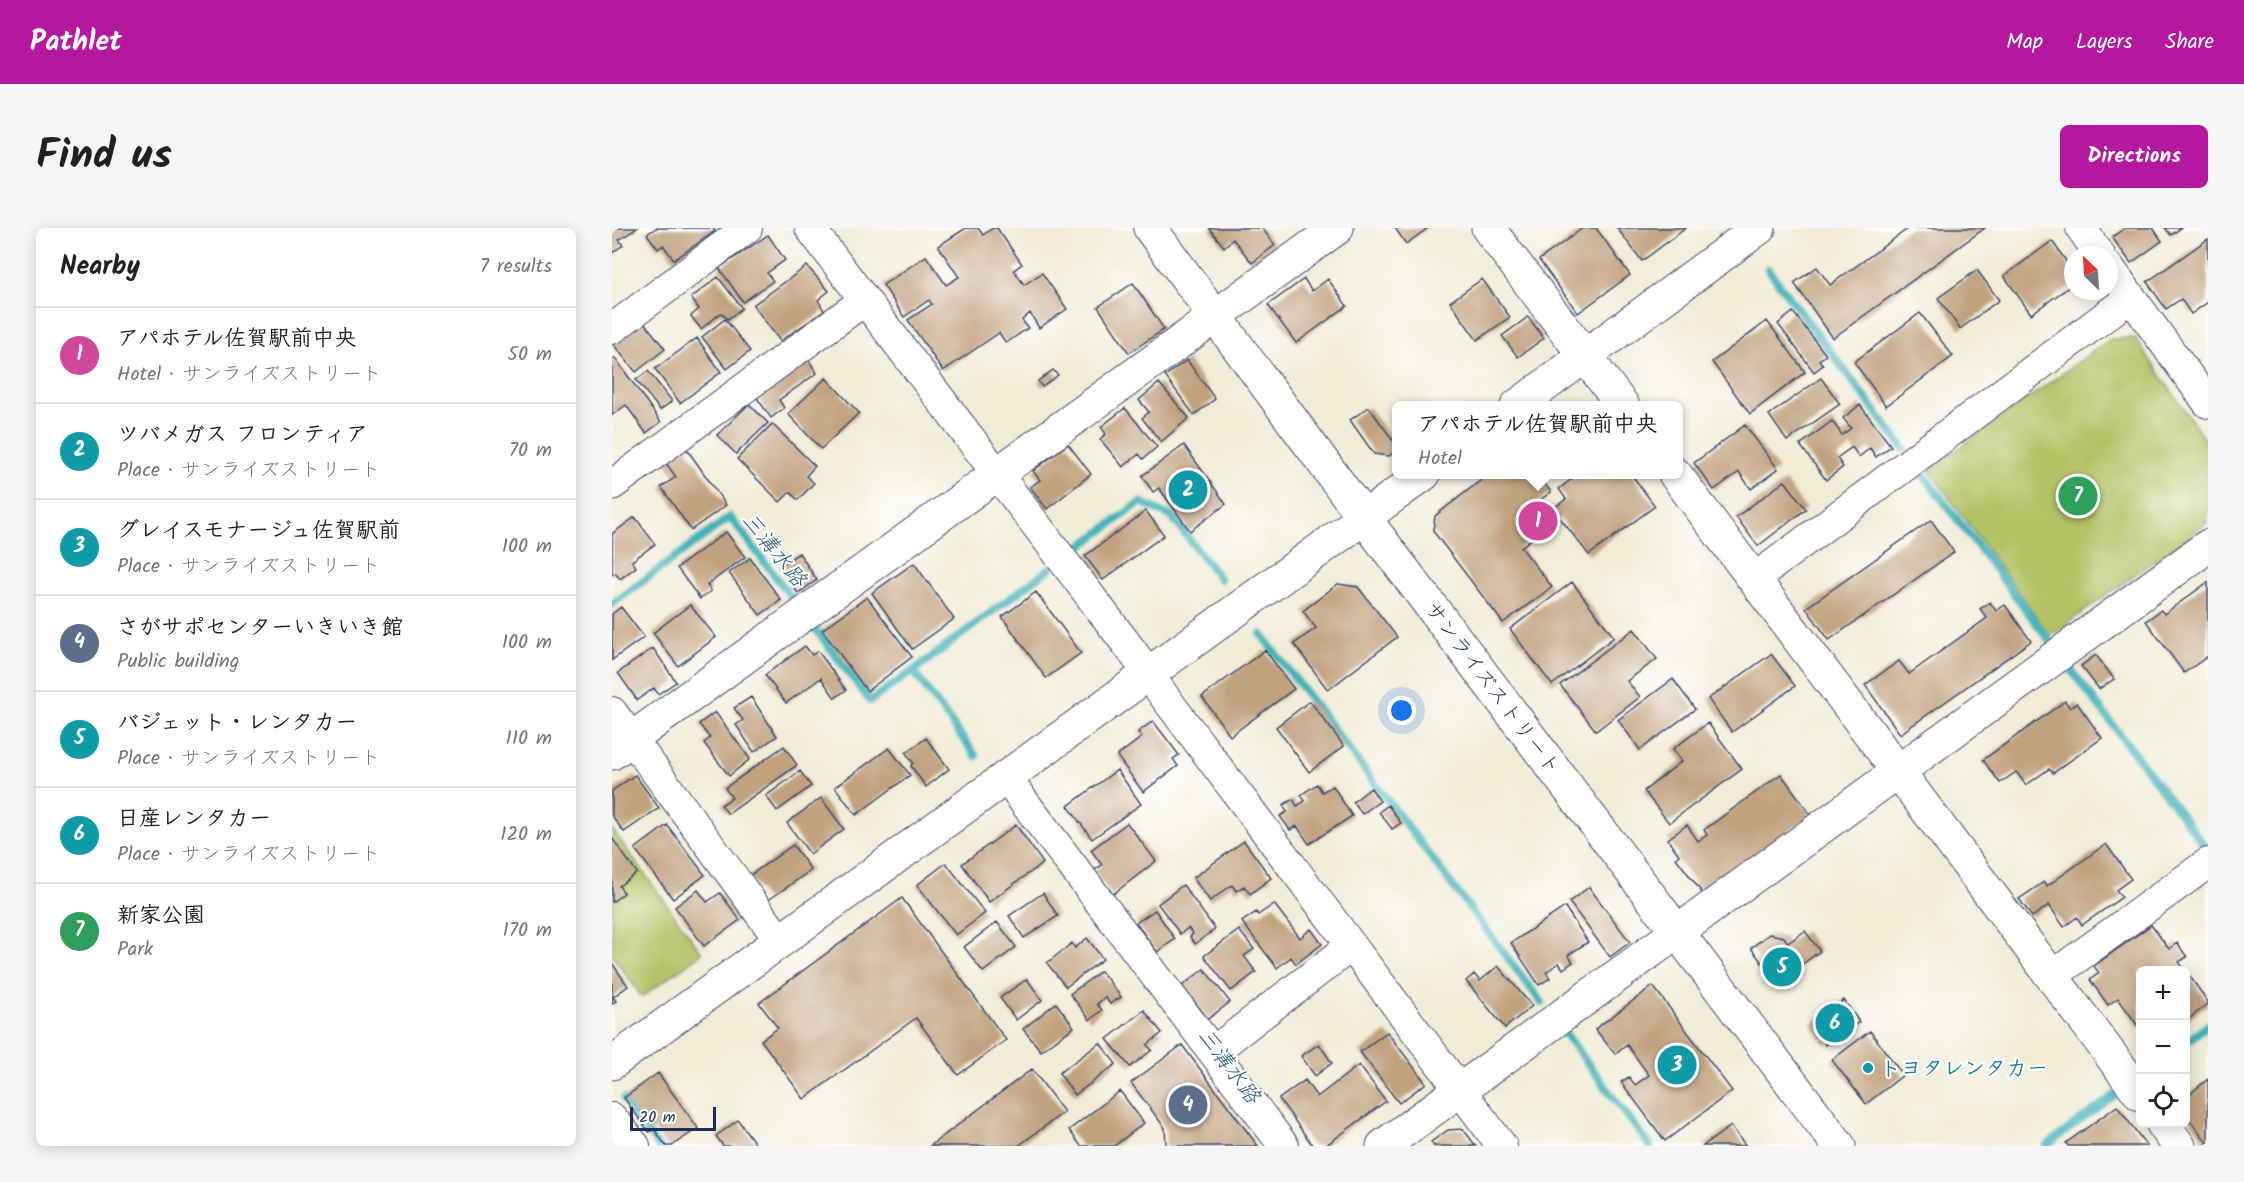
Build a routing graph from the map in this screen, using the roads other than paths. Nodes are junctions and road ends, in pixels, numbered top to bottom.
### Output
1 (747, 228) edge
2 (810, 228) edge
3 (1149, 228) edge
4 (1337, 228) edge
5 (1488, 228) edge
6 (1759, 228) edge
7 (2081, 228) edge
8 (2094, 246) edge
9 (2118, 279) edge
10 (2131, 297) junction
11 (865, 300) junction
12 (1215, 318) junction
13 (612, 329) edge
14 (1585, 355) junction
15 (1522, 401) edge
16 (1620, 401) edge
17 (2208, 403) edge
18 (998, 475) junction
19 (1417, 479) edge
20 (1679, 479) edge
21 (612, 485) edge
22 (1365, 519) junction
23 (2208, 546) edge
24 (1754, 579) junction
25 (1148, 675) junction
26 (612, 712) edge
27 (622, 746) edge
28 (1896, 771) junction
29 (1006, 778) junction
30 (2208, 863) edge
31 (1677, 931) junction
32 (780, 941) junction
33 (1351, 946) junction
34 (2052, 976) junction
35 (1214, 1051) junction
36 (612, 1063) edge
37 (1459, 1089) junction
38 (2136, 1089) edge
39 (612, 1118) edge
40 (2166, 1128) edge
41 (635, 1146) edge
42 (1284, 1146) edge
43 (1383, 1146) edge
44 (1502, 1146) edge
45 (1839, 1146) edge
46 (2180, 1146) edge

1 - 13 street
2 - 11 street
3 - 12 street, サンライズストリート
4 - 12 street
5 - 14 street
6 - 14 street
7 - 8 street
9 - 10 street
10 - 17 street
10 - 24 street
11 - 18 street
11 - 21 street
12 - 18 street
12 - 22 street, サンライズストリート
14 - 15 street
14 - 16 street
18 - 25 street
18 - 27 street
19 - 22 street
20 - 24 street
22 - 25 street
22 - 31 street, サンライズストリート
23 - 28 street
24 - 28 street
25 - 29 street
25 - 33 street
26 - 27 street
27 - 32 street
28 - 31 street
28 - 34 street
29 - 32 street
29 - 35 street
30 - 34 street
31 - 37 street
31 - 45 street, サンライズストリート
32 - 36 street
33 - 35 street
33 - 37 street
34 - 38 street
35 - 42 street
37 - 43 street
37 - 44 street
39 - 41 street
40 - 46 street

